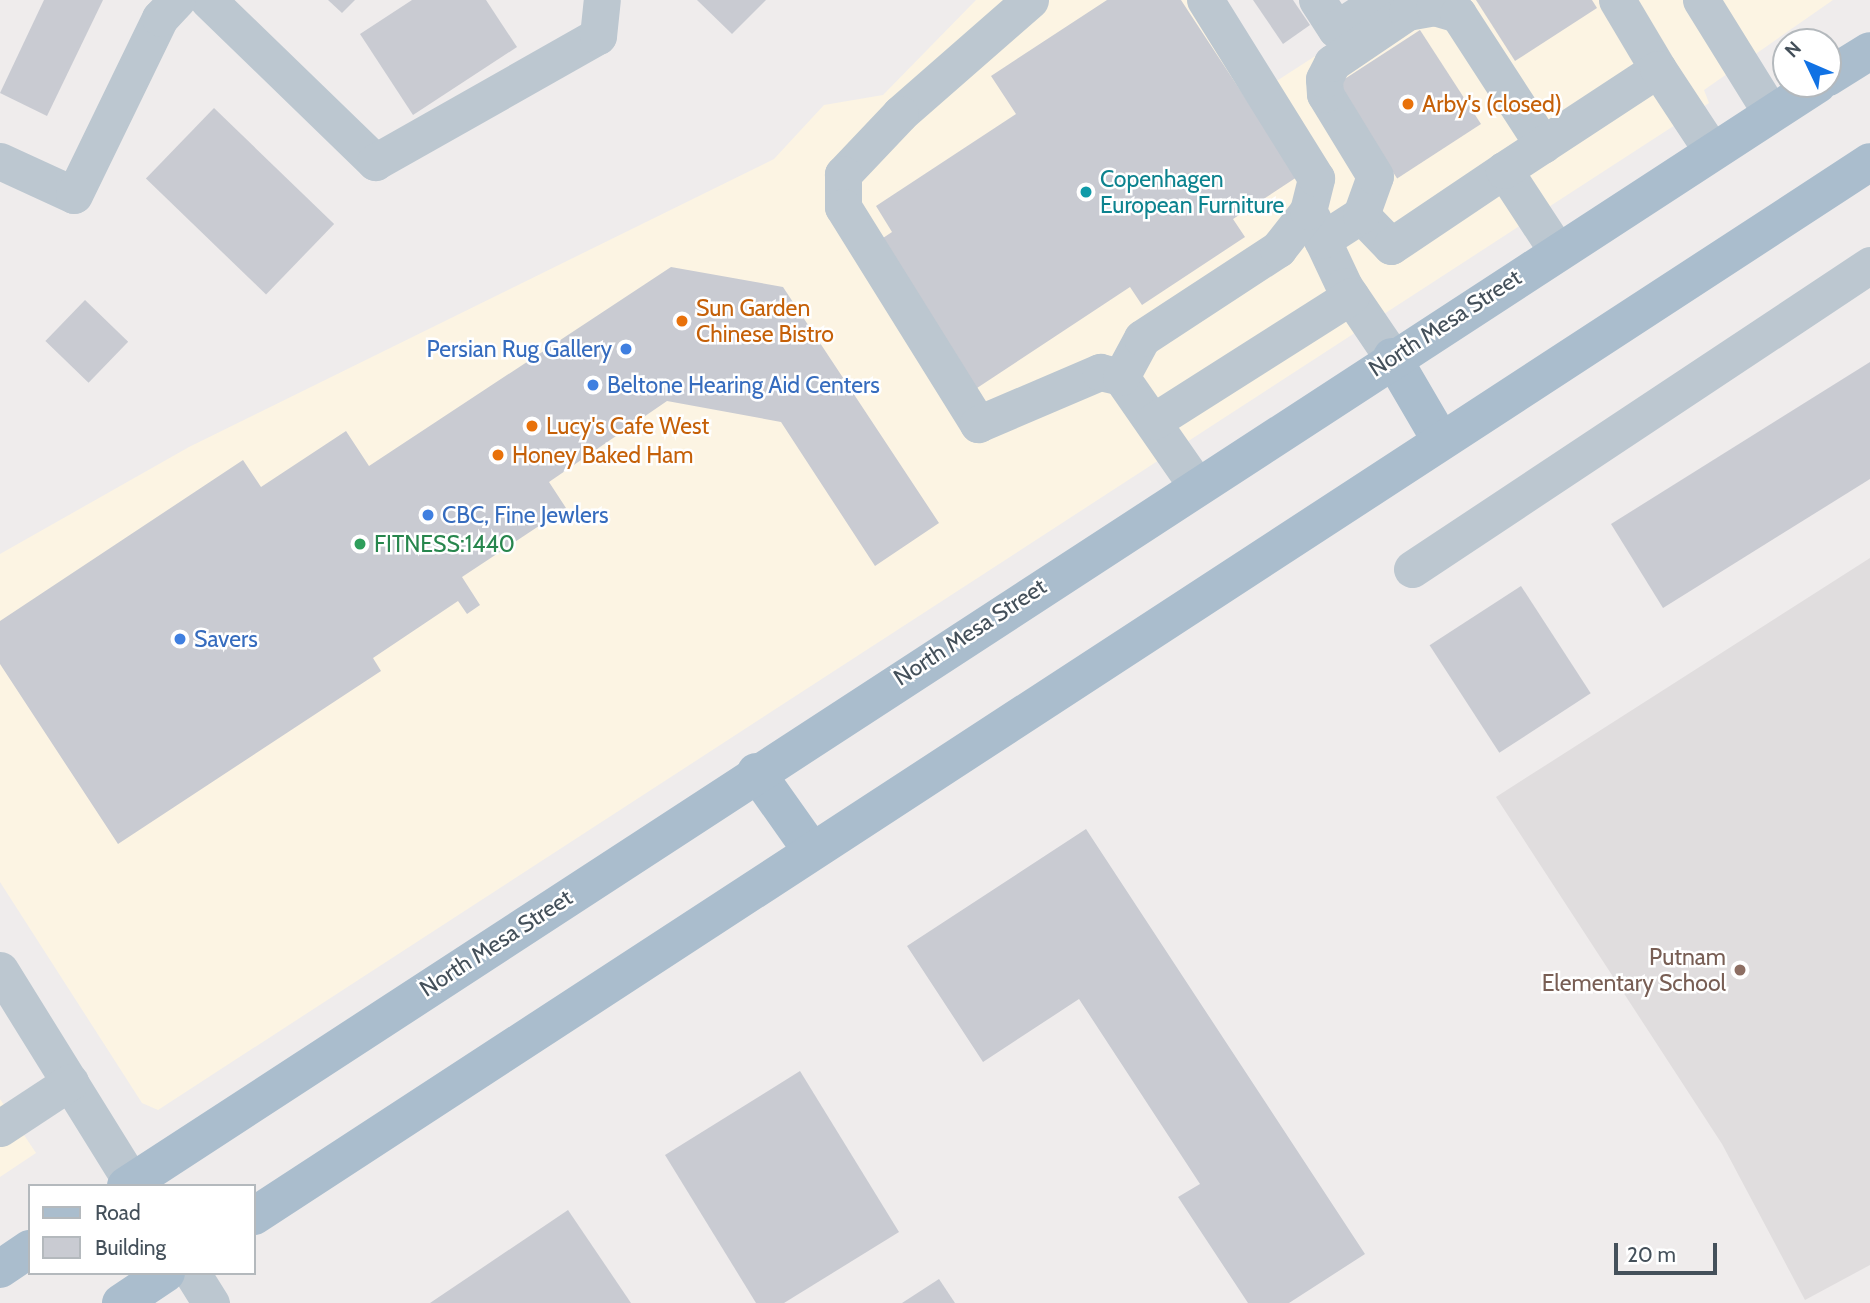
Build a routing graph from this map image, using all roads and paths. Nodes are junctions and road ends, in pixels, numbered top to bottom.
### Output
1 (177, 0) edge
2 (208, 0) edge
3 (602, 0) edge
4 (1030, 0) edge
5 (1205, 0) edge
6 (1317, 0) edge
7 (1381, 0) edge
8 (1617, 0) edge
9 (1701, 0) edge
10 (1870, 51) edge
11 (1842, 68) edge
12 (1658, 69) junction
13 (1795, 98) edge
14 (1771, 113) junction
15 (1543, 145) junction
16 (1712, 151) junction
17 (0, 161) edge
18 (1870, 162) edge
19 (1504, 170) junction
20 (1361, 215) junction
21 (1315, 225) junction
22 (1557, 251) junction
23 (1870, 265) edge
24 (1351, 296) junction
25 (1392, 357) junction
26 (1121, 377) junction
27 (1154, 421) junction
28 (1440, 439) junction
29 (1196, 485) junction
30 (1412, 569) dead end
31 (756, 772) junction
32 (812, 851) junction
33 (0, 970) edge
34 (70, 1082) junction
35 (0, 1128) edge
36 (129, 1184) edge
37 (132, 1184) edge
38 (256, 1215) edge
39 (28, 1250) edge
40 (0, 1269) edge
41 (163, 1275) edge
42 (193, 1275) edge
43 (121, 1303) edge
44 (211, 1303) edge

1 - 17 street
2 - 3 street
4 - 26 street
5 - 21 street
6 - 7 street
8 - 12 street
9 - 14 street
10 - 11 main road
12 - 15 street
12 - 16 street
13 - 14 main road, North Mesa Street
14 - 16 main road, North Mesa Street
15 - 19 street
15 - 20 street
16 - 22 main road, North Mesa Street
18 - 28 main road
19 - 20 street
19 - 22 street
20 - 21 street
21 - 24 street
21 - 26 street
22 - 25 main road, North Mesa Street
23 - 30 street
24 - 25 street
24 - 27 street
25 - 28 main road
25 - 29 main road, North Mesa Street
26 - 27 street
27 - 29 street
28 - 32 main road
29 - 31 main road, North Mesa Street
31 - 32 main road
31 - 37 main road, North Mesa Street
32 - 38 main road
33 - 34 street
34 - 35 street
34 - 36 street
39 - 40 main road
41 - 43 main road
42 - 44 street

